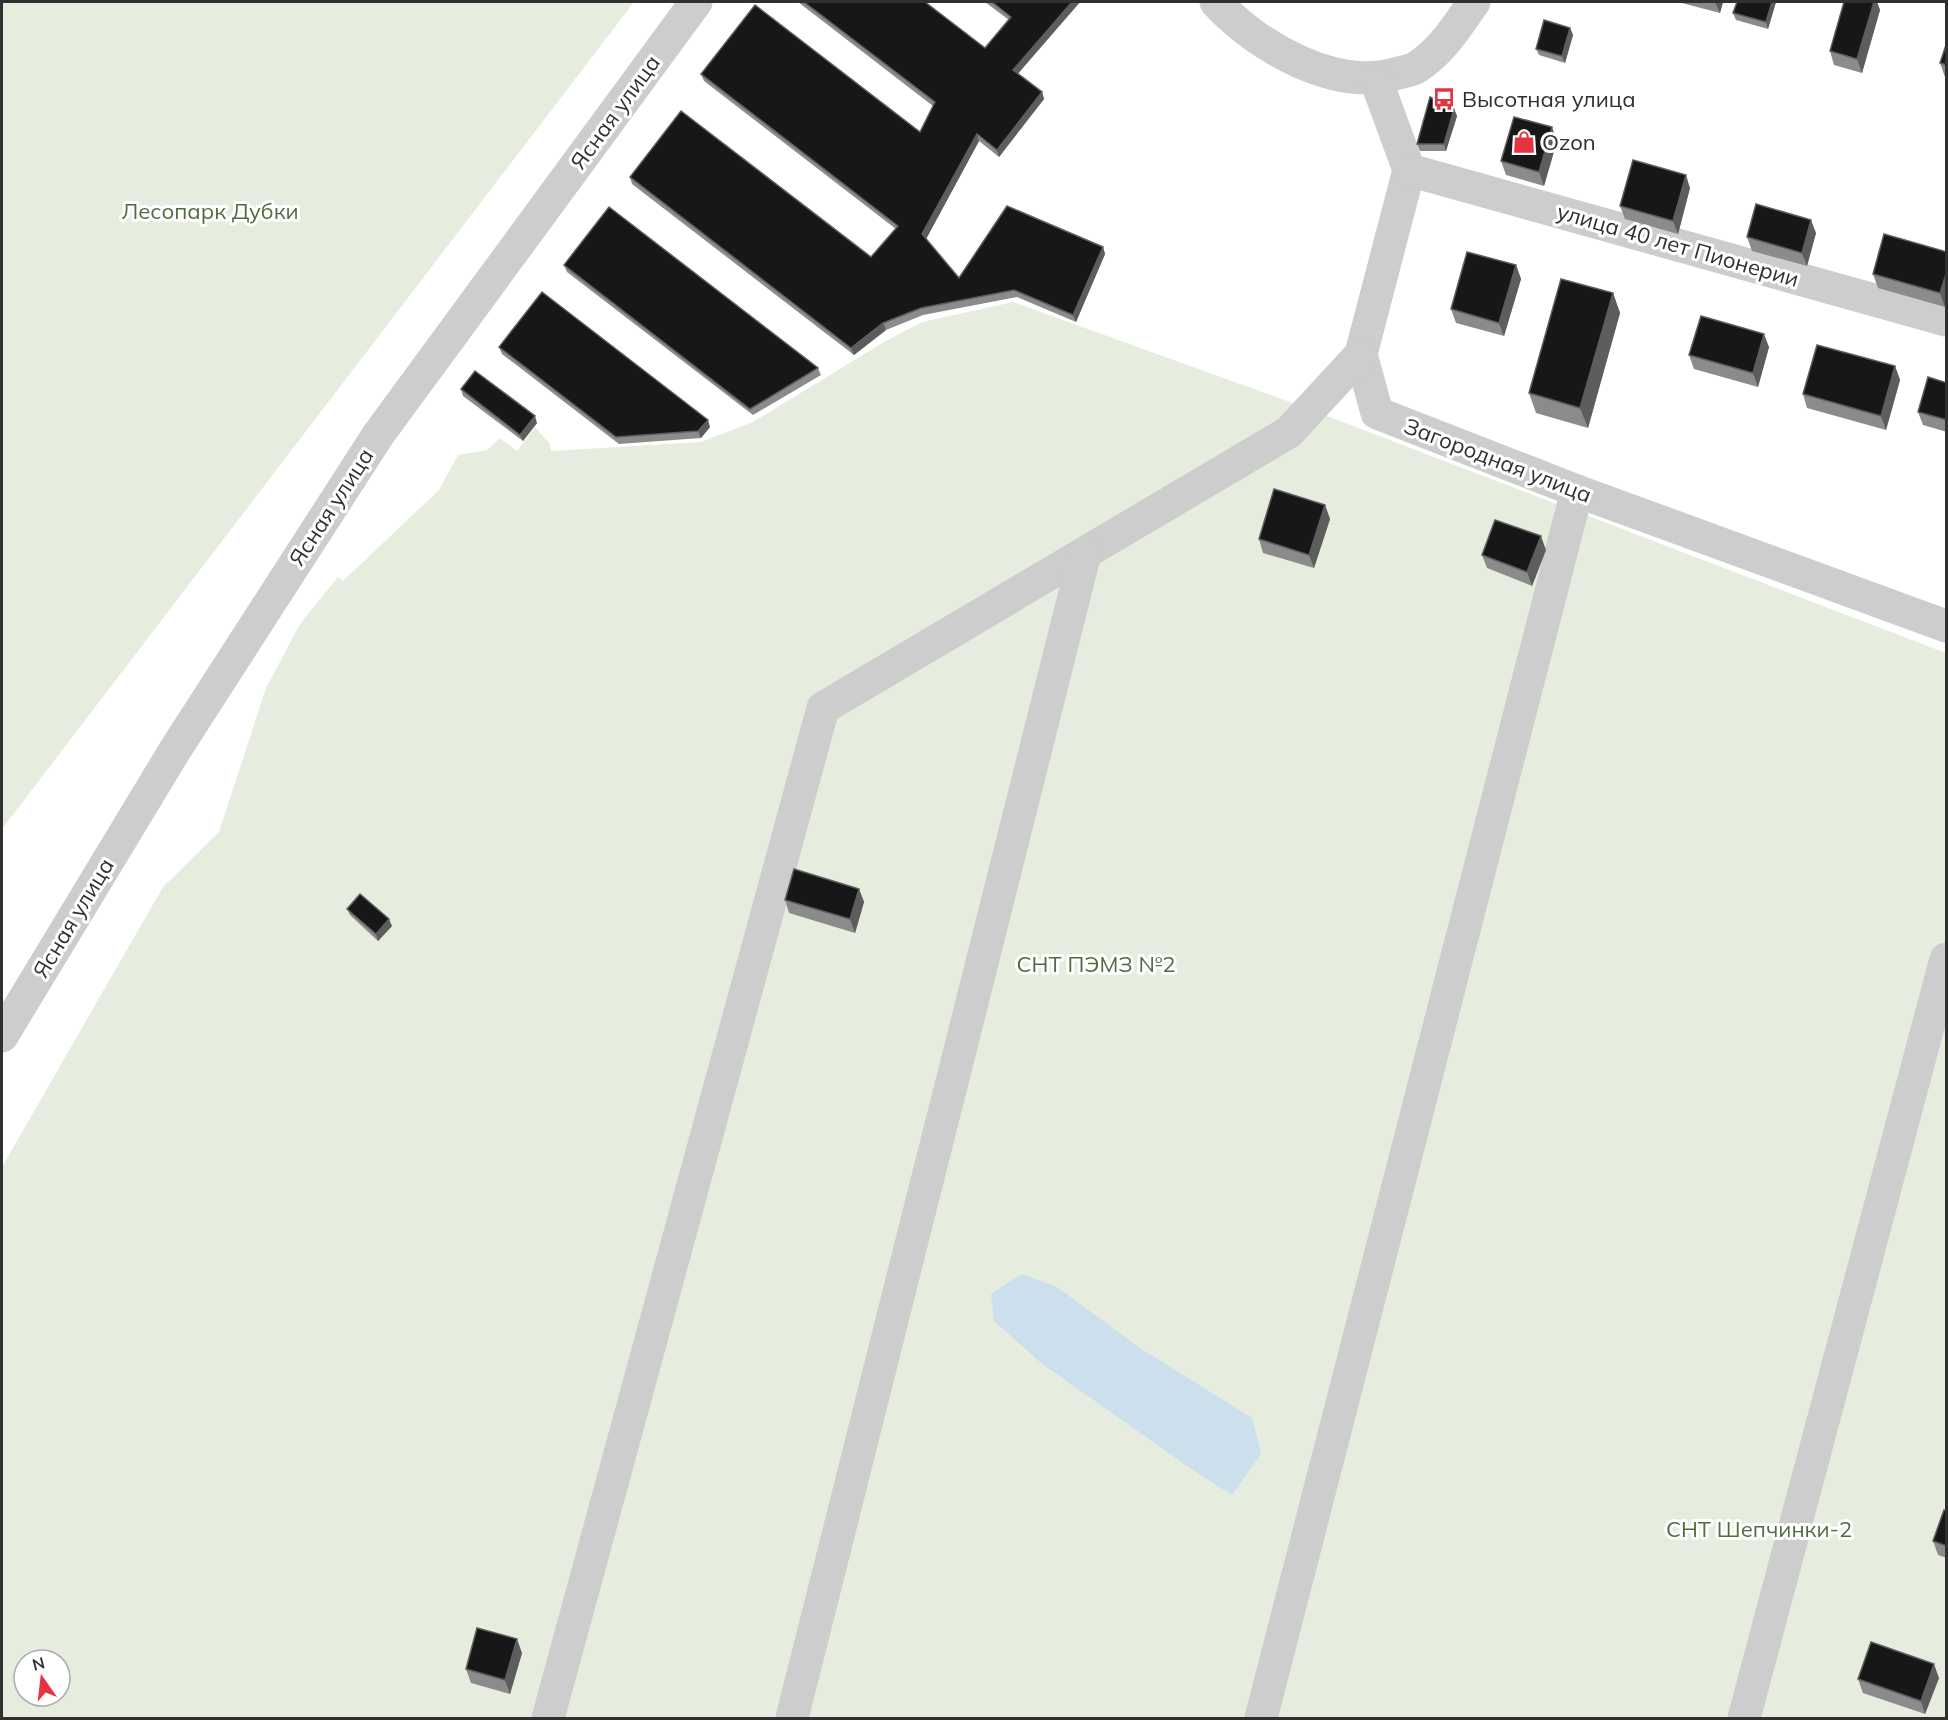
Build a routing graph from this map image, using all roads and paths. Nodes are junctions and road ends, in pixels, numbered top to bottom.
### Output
1 (696, 2) edge
2 (1216, 2) edge
3 (1474, 2) edge
4 (1376, 80) junction
5 (1409, 170) junction
6 (1947, 320) edge
7 (1362, 354) junction
8 (1577, 491) junction
9 (1085, 553) junction
10 (1947, 626) edge
11 (1947, 958) edge
12 (2, 1036) edge
13 (548, 1719) edge
14 (792, 1719) edge
15 (1261, 1719) edge
16 (1744, 1719) edge

1 - 12 street, Ясная улица
2 - 4 street
3 - 4 street
4 - 5 street
5 - 6 street, улица 40 лет Пионерии
5 - 7 street, Загородная улица
7 - 8 street, Загородная улица
7 - 9 street
8 - 10 street, Загородная улица
8 - 15 street
9 - 13 street
9 - 14 street
11 - 16 street

